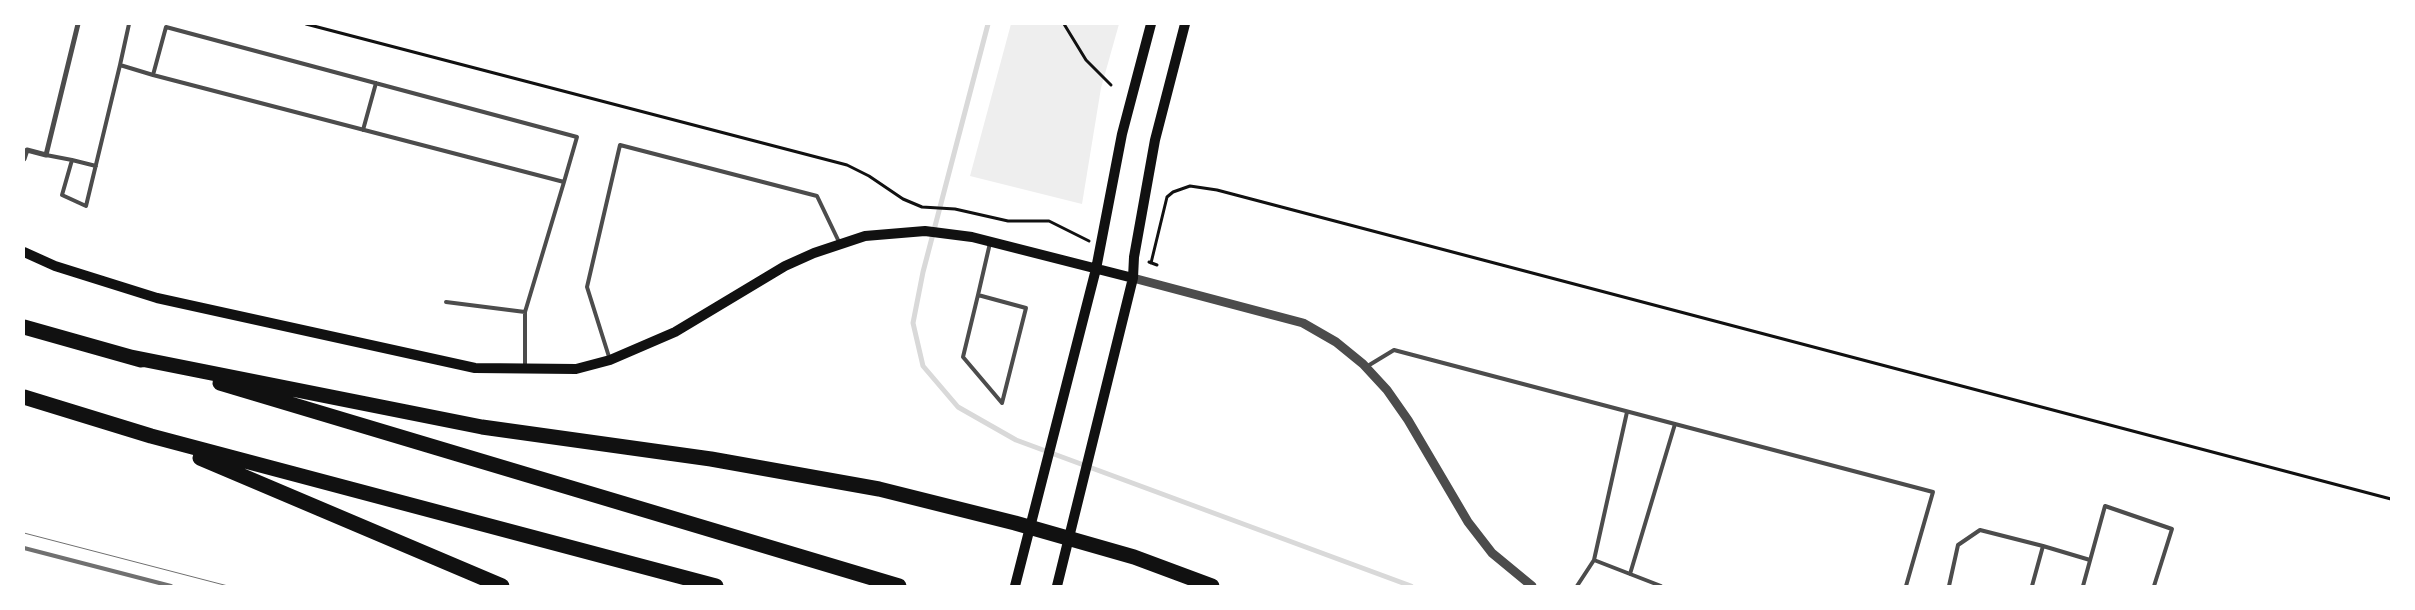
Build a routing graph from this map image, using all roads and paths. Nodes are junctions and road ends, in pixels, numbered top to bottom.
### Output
1 (78, 24) edge
2 (129, 24) edge
3 (306, 24) edge
4 (1064, 24) edge
5 (1151, 24) edge
6 (1185, 24) edge
7 (120, 65) junction
8 (153, 74) junction
9 (376, 83) junction
10 (1111, 85) dead end
11 (363, 130) junction
12 (25, 152) edge
13 (46, 155) junction
14 (24, 158) edge
15 (72, 160) junction
16 (96, 166) junction
17 (564, 182) junction
18 (1083, 239) dead end
19 (991, 241) junction
20 (840, 244) junction
21 (24, 252) edge
22 (1151, 263) dead end
23 (1096, 269) junction
24 (1132, 278) junction
25 (978, 295) junction
26 (446, 302) dead end
27 (525, 312) junction
28 (24, 327) edge
29 (131, 357) junction
30 (610, 360) junction
31 (1366, 367) junction
32 (525, 368) junction
33 (24, 397) edge
34 (1627, 412) junction
35 (1675, 424) junction
36 (151, 436) junction
37 (2391, 499) edge
38 (1031, 527) junction
39 (1070, 538) junction
40 (2043, 546) junction
41 (1594, 560) junction
42 (2090, 560) junction
43 (1630, 574) junction
44 (502, 586) edge
45 (716, 586) edge
46 (899, 586) edge
47 (1015, 586) edge
48 (1057, 586) edge
49 (1212, 586) edge
50 (1532, 586) edge
51 (1577, 586) edge
52 (1661, 586) edge
53 (1906, 586) edge
54 (1949, 586) edge
55 (2032, 586) edge
56 (2083, 586) edge
57 (2154, 586) edge

1 - 13 street
2 - 7 lane
3 - 18 path
4 - 10 path
5 - 23 main road
6 - 24 main road
7 - 8 lane
7 - 16 lane
8 - 9 lane
8 - 11 lane
9 - 11 lane
9 - 17 lane
11 - 17 lane
12 - 13 street
12 - 14 street
13 - 15 lane
15 - 16 lane
15 - 16 lane
17 - 27 lane
19 - 20 main road
19 - 23 main road
19 - 25 lane
20 - 30 main road
20 - 30 lane
21 - 32 main road
22 - 37 path
23 - 24 main road
23 - 38 main road
24 - 31 street
24 - 39 main road
25 - 25 lane
26 - 27 lane
27 - 32 lane
28 - 29 highway
29 - 38 highway
29 - 46 highway
30 - 32 main road
31 - 34 lane
31 - 50 street
33 - 36 highway
34 - 35 lane
34 - 41 lane
35 - 43 lane
35 - 53 lane
36 - 44 highway
36 - 45 highway
38 - 39 highway
38 - 47 main road
39 - 48 main road
39 - 49 highway
40 - 42 lane
40 - 54 lane
40 - 55 lane
41 - 43 lane
41 - 51 lane
42 - 56 lane
42 - 57 lane
43 - 52 lane

